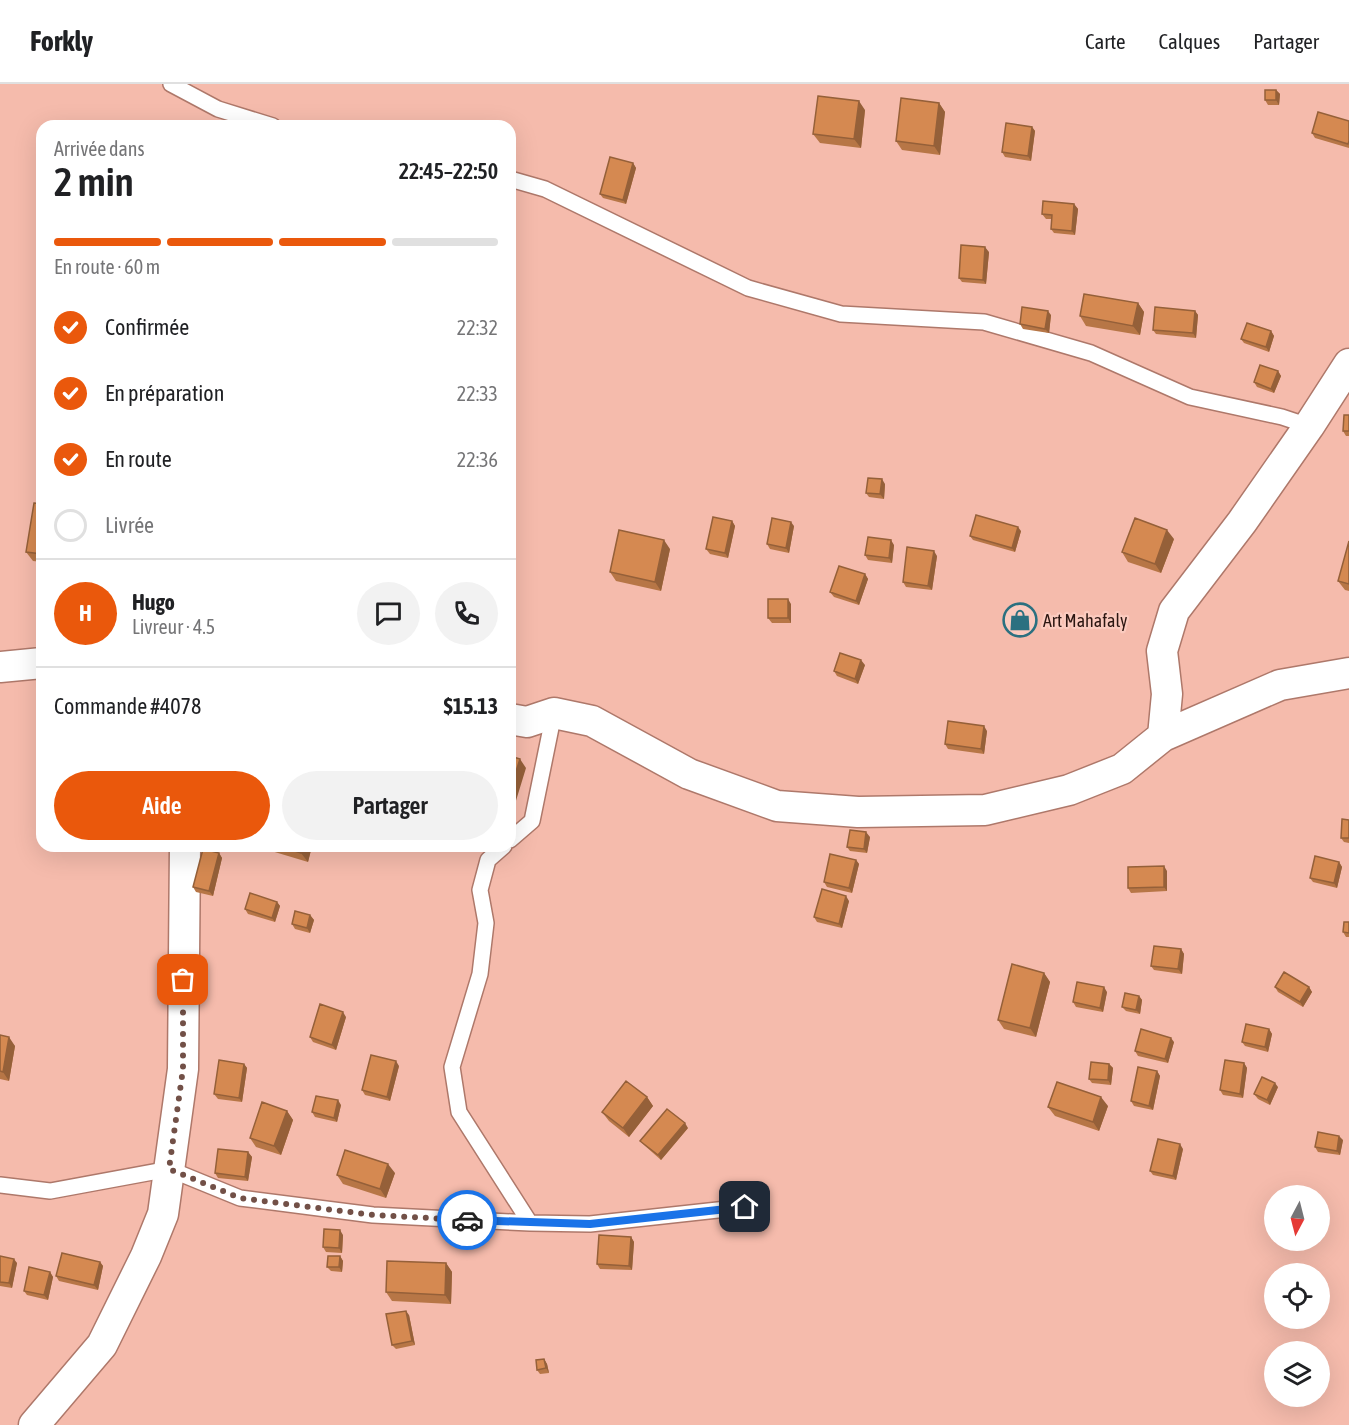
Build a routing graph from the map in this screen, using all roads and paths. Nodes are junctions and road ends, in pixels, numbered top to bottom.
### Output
1 (171, 84) edge
2 (254, 120) edge
3 (516, 181) edge
4 (1349, 364) edge
5 (1309, 426) junction
6 (36, 664) edge
7 (0, 667) edge
8 (1349, 673) edge
9 (554, 713) junction
10 (516, 720) edge
11 (1163, 736) junction
12 (516, 835) edge
13 (185, 852) edge
14 (497, 852) edge
15 (169, 1169) junction
16 (0, 1185) edge
17 (745, 1207) dead end
18 (530, 1223) junction
19 (34, 1425) edge

1 - 2 lane
3 - 5 lane
4 - 5 street
5 - 11 street
6 - 7 street
8 - 11 street
9 - 10 street
9 - 11 street
9 - 12 lane
13 - 15 street
14 - 18 lane
15 - 16 lane
15 - 18 lane
15 - 19 street
17 - 18 lane

